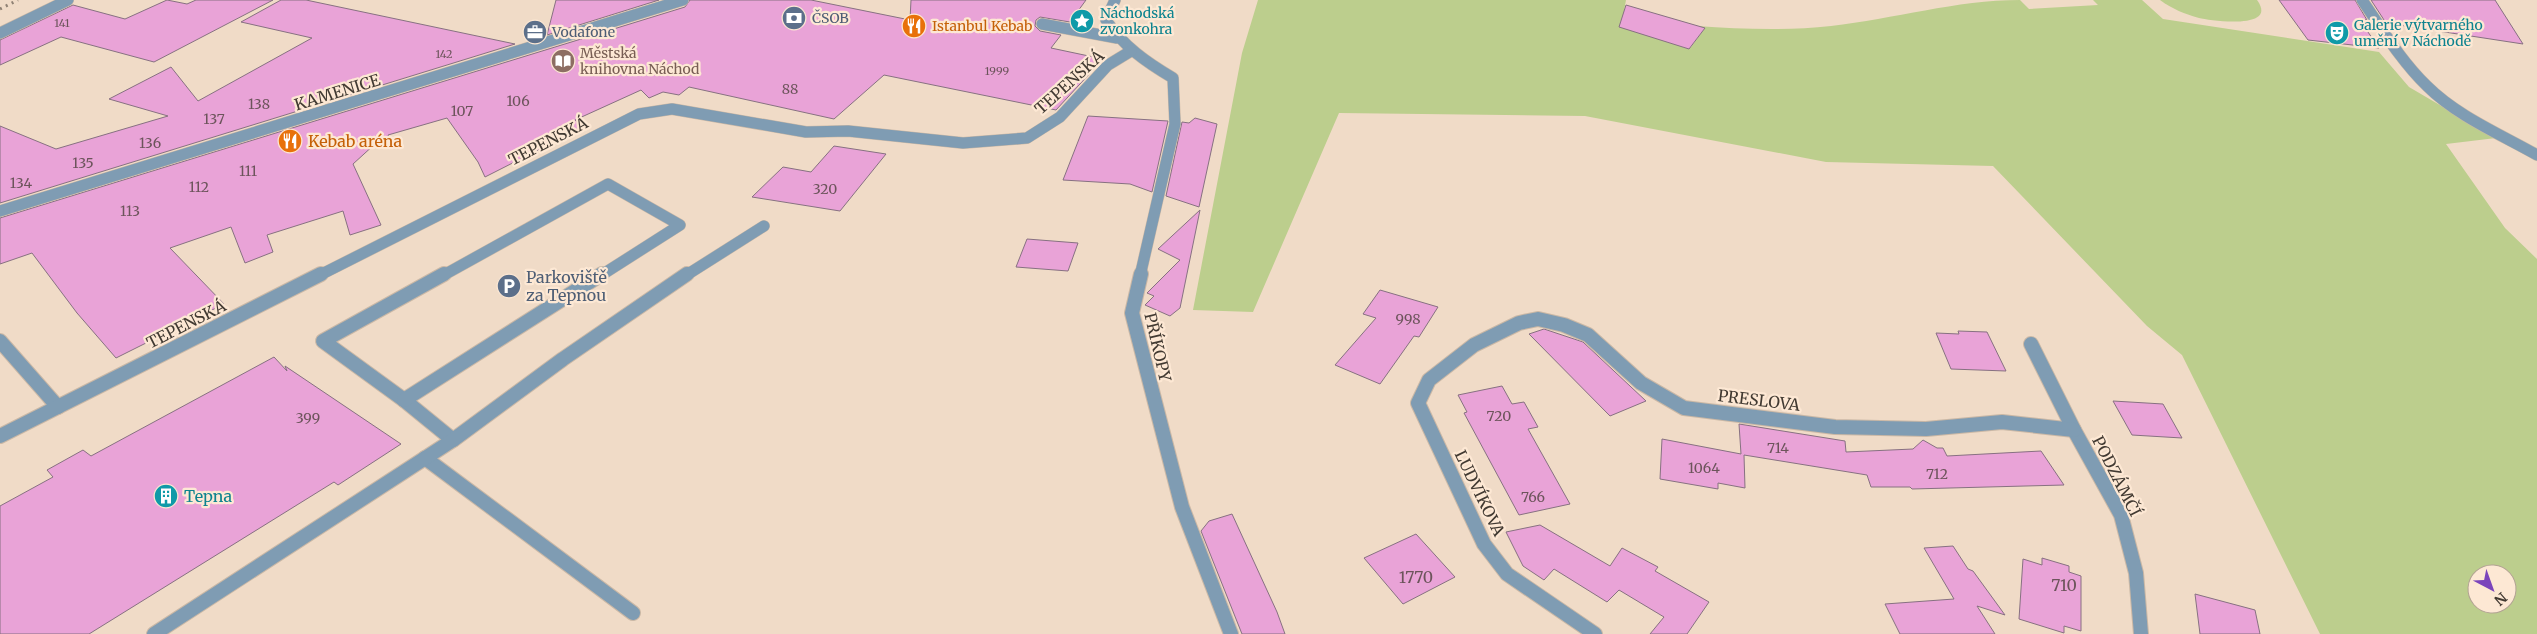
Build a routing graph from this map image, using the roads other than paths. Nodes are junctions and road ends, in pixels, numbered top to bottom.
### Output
1 (68, 0) edge
2 (683, 0) edge
3 (1116, 0) edge
4 (2362, 0) edge
5 (1042, 24) dead end
6 (0, 32) edge
7 (1117, 38) junction
8 (1131, 51) junction
9 (2537, 156) edge
10 (0, 211) edge
11 (764, 226) dead end
12 (0, 342) edge
13 (2031, 344) dead end
14 (1474, 345) joint
15 (404, 400) junction
16 (58, 407) junction
17 (2074, 430) junction
18 (0, 436) edge
19 (453, 440) junction
20 (425, 458) junction
21 (634, 613) dead end
22 (154, 634) edge
23 (1231, 634) edge
24 (1595, 634) edge
25 (2141, 634) edge

1 - 6 street
2 - 10 street, KAMENICE
3 - 7 street
4 - 9 street
5 - 7 street
7 - 8 street
8 - 16 street, TEPENSKÁ
8 - 23 street, PŘÍKOPY
11 - 19 street
12 - 16 street
13 - 17 street, PODZÁMČÍ
14 - 17 street, PRESLOVA
14 - 24 street, LUDVÍKOVA
15 - 15 street
15 - 19 street
16 - 18 street, TEPENSKÁ
17 - 25 street, PODZÁMČÍ
19 - 20 street
20 - 21 street
20 - 22 street

